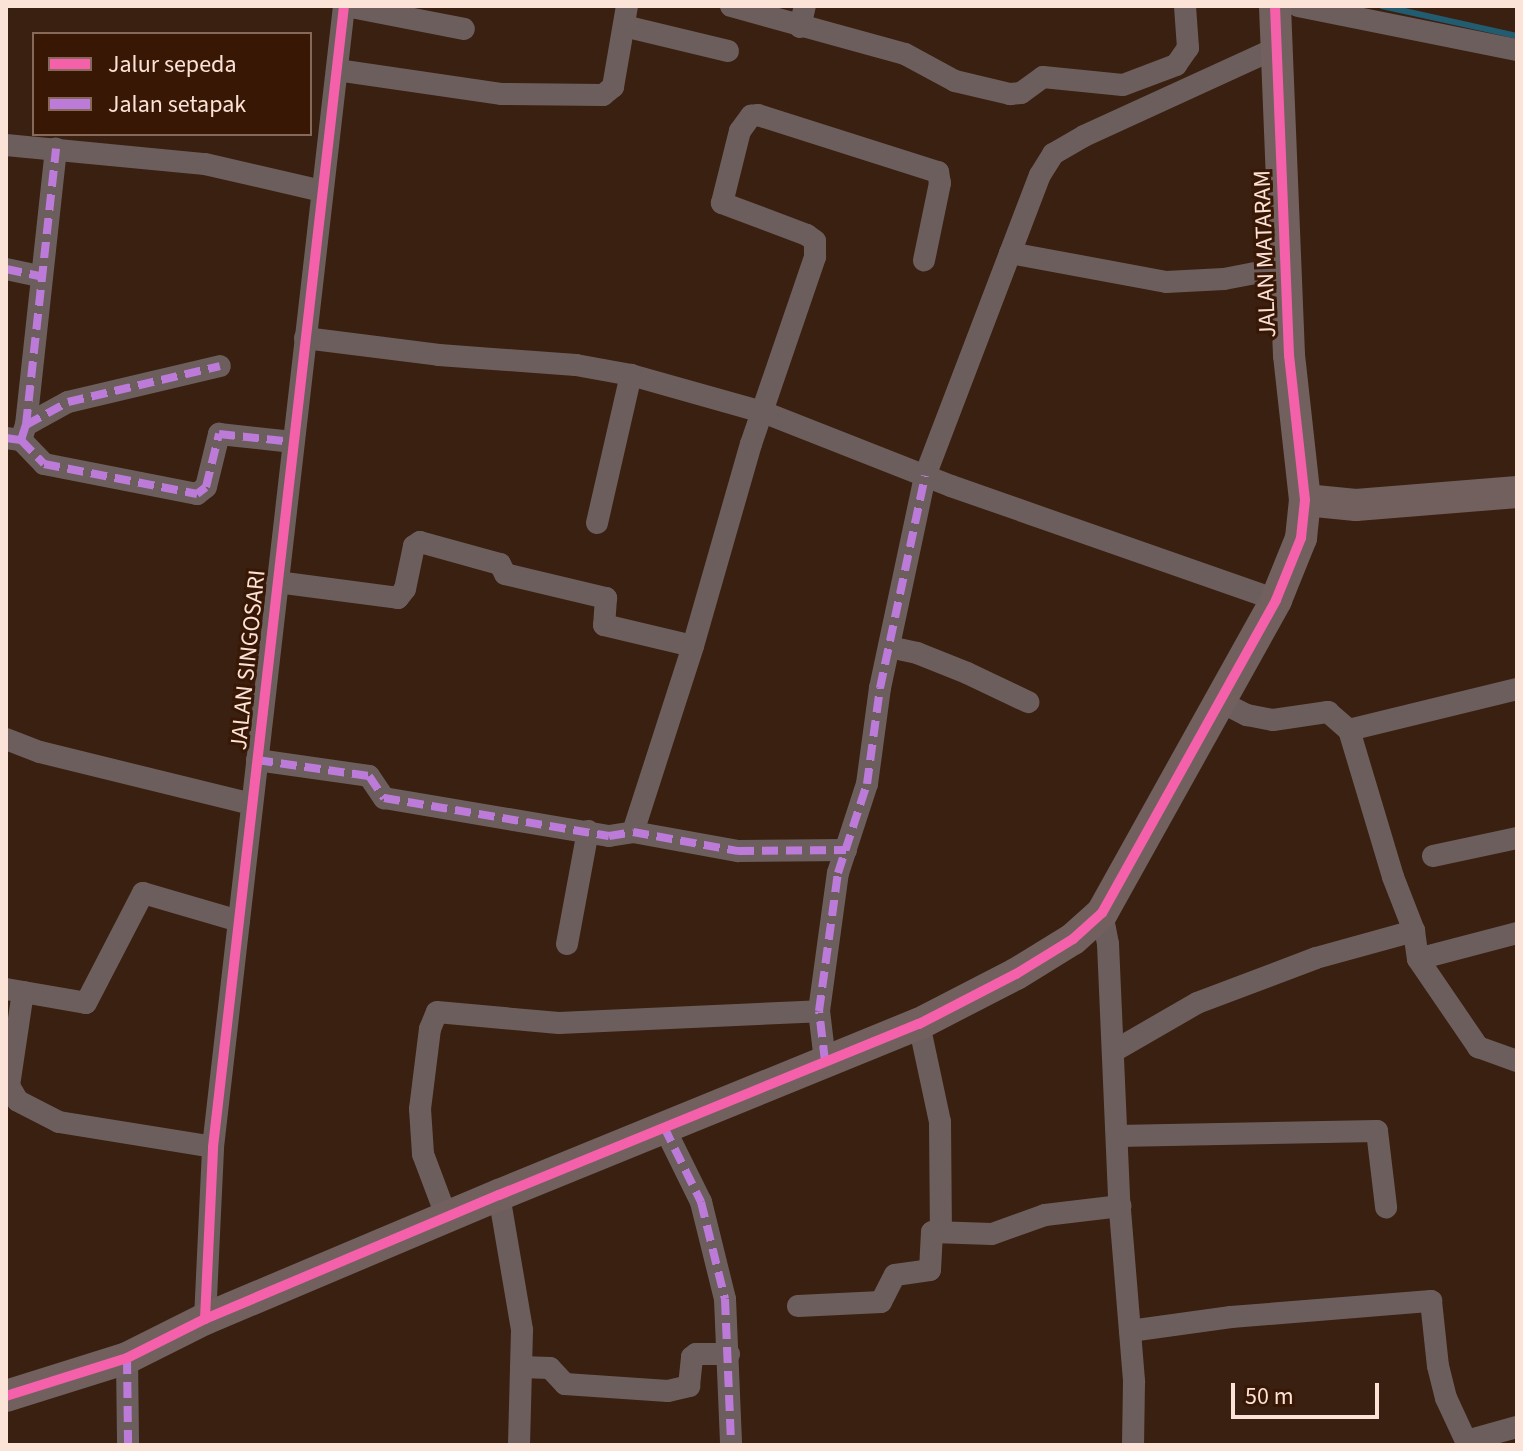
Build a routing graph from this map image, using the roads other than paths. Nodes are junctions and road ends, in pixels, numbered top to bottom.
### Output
1 (345, 6) edge
2 (731, 6) edge
3 (1185, 6) edge
4 (1275, 6) edge
5 (1298, 6) edge
6 (626, 16) edge
7 (802, 16) edge
8 (464, 29) dead end
9 (1276, 48) junction
10 (1517, 50) edge
11 (728, 51) dead end
12 (337, 70) junction
13 (6, 145) edge
14 (56, 149) junction
15 (322, 191) junction
16 (1010, 253) junction
17 (924, 260) dead end
18 (1286, 267) junction
19 (6, 269) edge
20 (40, 276) junction
21 (305, 338) junction
22 (220, 366) dead end
23 (631, 375) junction
24 (763, 412) junction
25 (18, 435) edge
26 (293, 442) junction
27 (925, 476) junction
28 (1517, 492) edge
29 (1305, 500) junction
30 (597, 523) dead end
31 (277, 582) junction
32 (1276, 600) junction
33 (693, 646) junction
34 (889, 647) junction
35 (1517, 689) edge
36 (1028, 702) dead end
37 (1221, 702) junction
38 (1349, 730) junction
39 (6, 739) edge
40 (257, 760) junction
41 (252, 804) junction
42 (588, 831) junction
43 (633, 832) junction
44 (1517, 838) edge
45 (846, 850) junction
46 (1433, 856) dead end
47 (1102, 913) junction
48 (239, 921) junction
49 (1414, 931) junction
50 (1517, 933) edge
51 (567, 944) dead end
52 (1418, 959) junction
53 (14, 990) edge
54 (819, 1011) junction
55 (919, 1024) junction
56 (1114, 1051) junction
57 (825, 1061) junction
58 (1517, 1061) edge
59 (664, 1127) junction
60 (1117, 1136) junction
61 (213, 1147) junction
62 (499, 1195) junction
63 (1120, 1206) junction
64 (1386, 1207) dead end
65 (447, 1218) junction
66 (941, 1230) junction
67 (798, 1306) dead end
68 (205, 1319) junction
69 (1130, 1331) junction
70 (729, 1354) junction
71 (127, 1358) junction
72 (521, 1367) junction
73 (6, 1396) edge
74 (1517, 1427) edge
75 (1466, 1443) edge
76 (128, 1445) edge
77 (519, 1445) edge
78 (731, 1445) edge
79 (1133, 1445) edge

1 - 8 street
1 - 12 street, JALAN SINGOSARI
2 - 7 street
3 - 7 street
4 - 9 street, JALAN MATARAM
5 - 10 street
6 - 11 street
6 - 12 street
9 - 16 street
9 - 18 street, JALAN MATARAM
12 - 15 street, JALAN SINGOSARI
13 - 14 street
14 - 15 street
14 - 20 street
15 - 21 street, JALAN SINGOSARI
16 - 18 street
16 - 27 street
17 - 24 street
18 - 29 street, JALAN MATARAM
19 - 20 street
20 - 25 street
21 - 23 street
21 - 26 street, JALAN SINGOSARI
22 - 25 street
23 - 24 street
23 - 30 street
24 - 27 street
24 - 33 street
25 - 26 street
26 - 31 street, JALAN SINGOSARI
27 - 32 street
27 - 34 street
28 - 29 street
29 - 32 street, JALAN MATARAM
31 - 33 street
31 - 40 street, JALAN SINGOSARI
32 - 37 street, JALAN MATARAM
33 - 43 street
34 - 36 street
34 - 45 street
35 - 38 street
37 - 38 street
37 - 47 street, JALAN MATARAM
38 - 49 street
39 - 41 street
40 - 41 street, JALAN SINGOSARI
40 - 42 street
41 - 48 street, JALAN SINGOSARI
42 - 43 street
42 - 51 street
43 - 45 street
44 - 46 street
45 - 54 street
47 - 55 street, JALAN MATARAM
47 - 56 street
48 - 53 street
48 - 61 street, JALAN SINGOSARI
49 - 52 street
49 - 56 street
50 - 52 street
52 - 58 street
53 - 61 street
54 - 57 street
54 - 65 street
55 - 57 street, JALAN MATARAM
55 - 66 street
56 - 60 street
57 - 59 street, JALAN MATARAM
59 - 62 street, JALAN MATARAM
59 - 70 street
60 - 63 street
60 - 64 street
61 - 68 street, JALAN SINGOSARI
62 - 65 street, JALAN MATARAM
62 - 72 street
63 - 66 street
63 - 69 street
65 - 68 street, JALAN MATARAM
66 - 67 street
68 - 71 street, JALAN MATARAM
69 - 75 street
69 - 79 street
70 - 72 street
70 - 78 street
71 - 73 street, JALAN MATARAM
71 - 76 street
72 - 77 street
74 - 75 street

